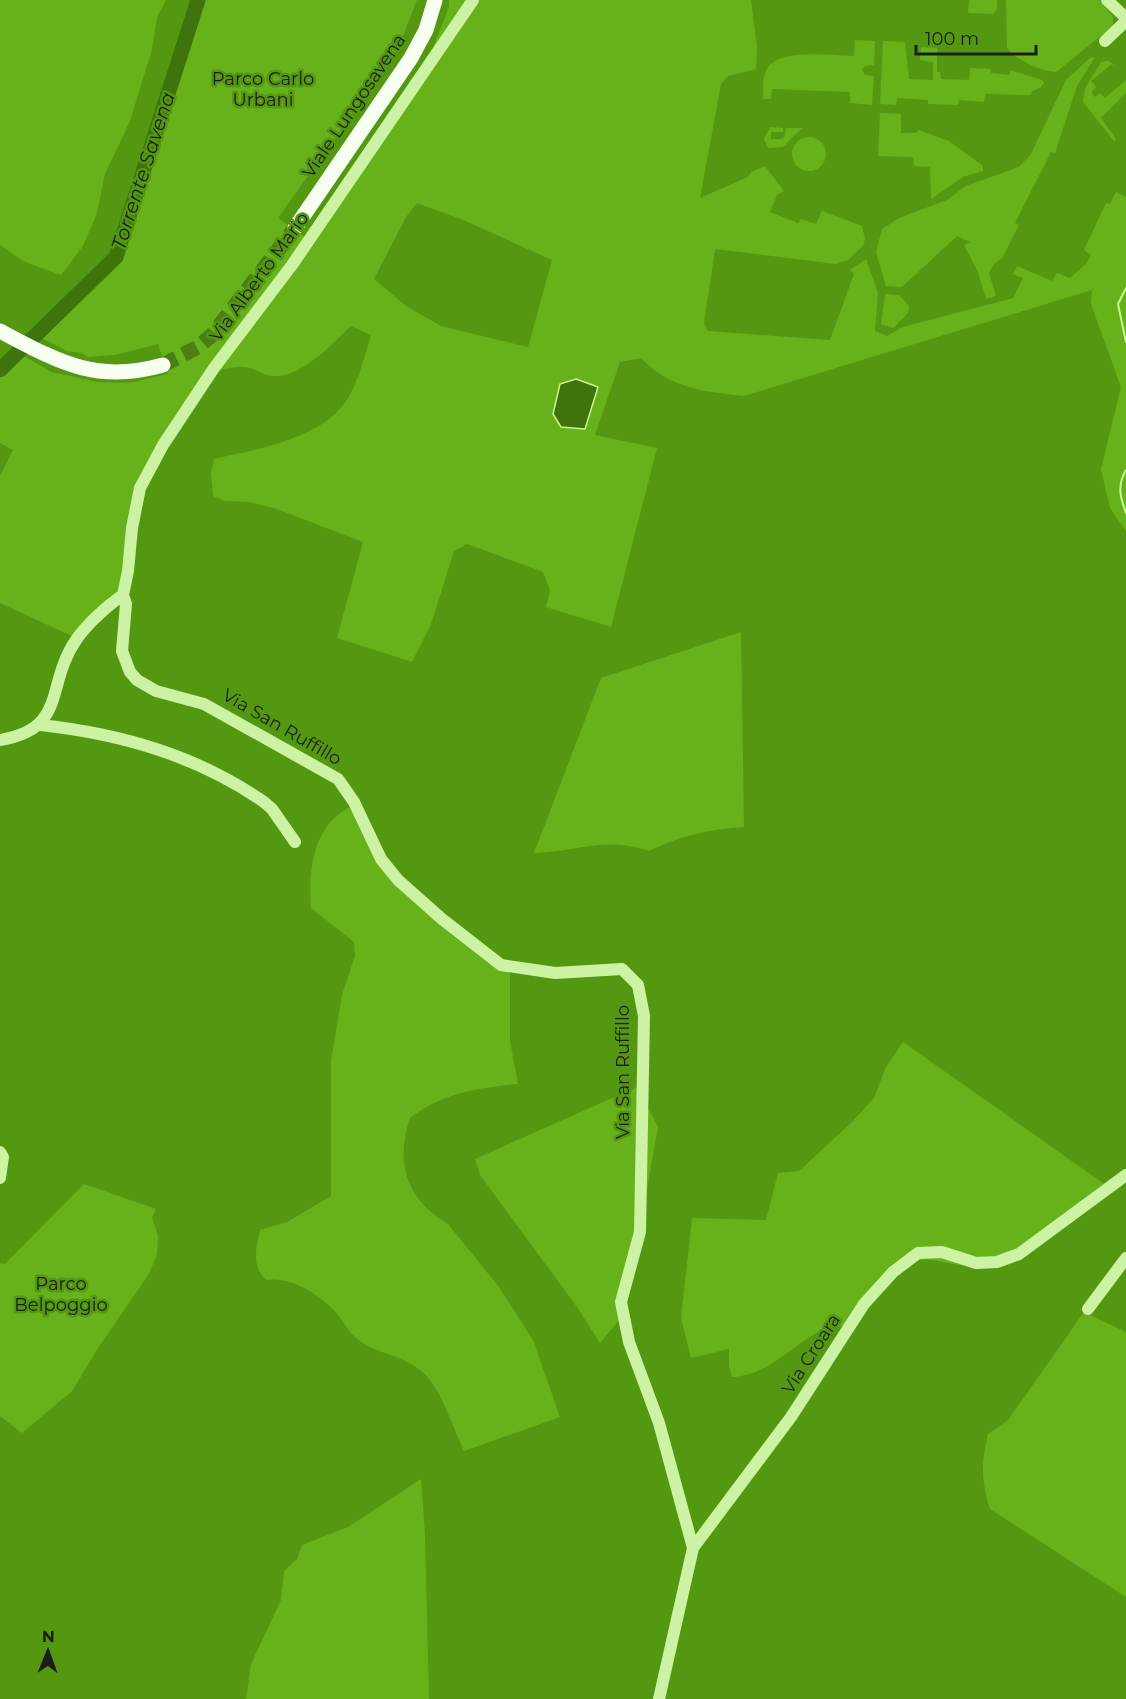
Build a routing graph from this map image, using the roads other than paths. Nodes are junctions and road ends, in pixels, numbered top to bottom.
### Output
1 (435, 0) edge
2 (473, 0) edge
3 (1107, 0) edge
4 (1126, 20) edge
5 (1105, 41) dead end
6 (295, 228) tunnel mouth
7 (0, 331) edge
8 (163, 365) tunnel mouth
9 (123, 595) junction
10 (41, 725) junction
11 (0, 740) edge
12 (295, 842) dead end
13 (0, 1152) edge
14 (1126, 1175) edge
15 (0, 1178) edge
16 (1126, 1258) edge
17 (1088, 1309) dead end
18 (693, 1548) junction
19 (659, 1699) edge

1 - 6 main road, Viale Lungosavena
2 - 9 street, Via Alberto Mario
3 - 4 street
4 - 5 street
7 - 8 main road
9 - 10 street
9 - 18 street, Via San Ruffillo
10 - 11 street
10 - 12 street
13 - 15 street
14 - 18 street, Via Croara
16 - 17 street
18 - 19 street, Via Croara

